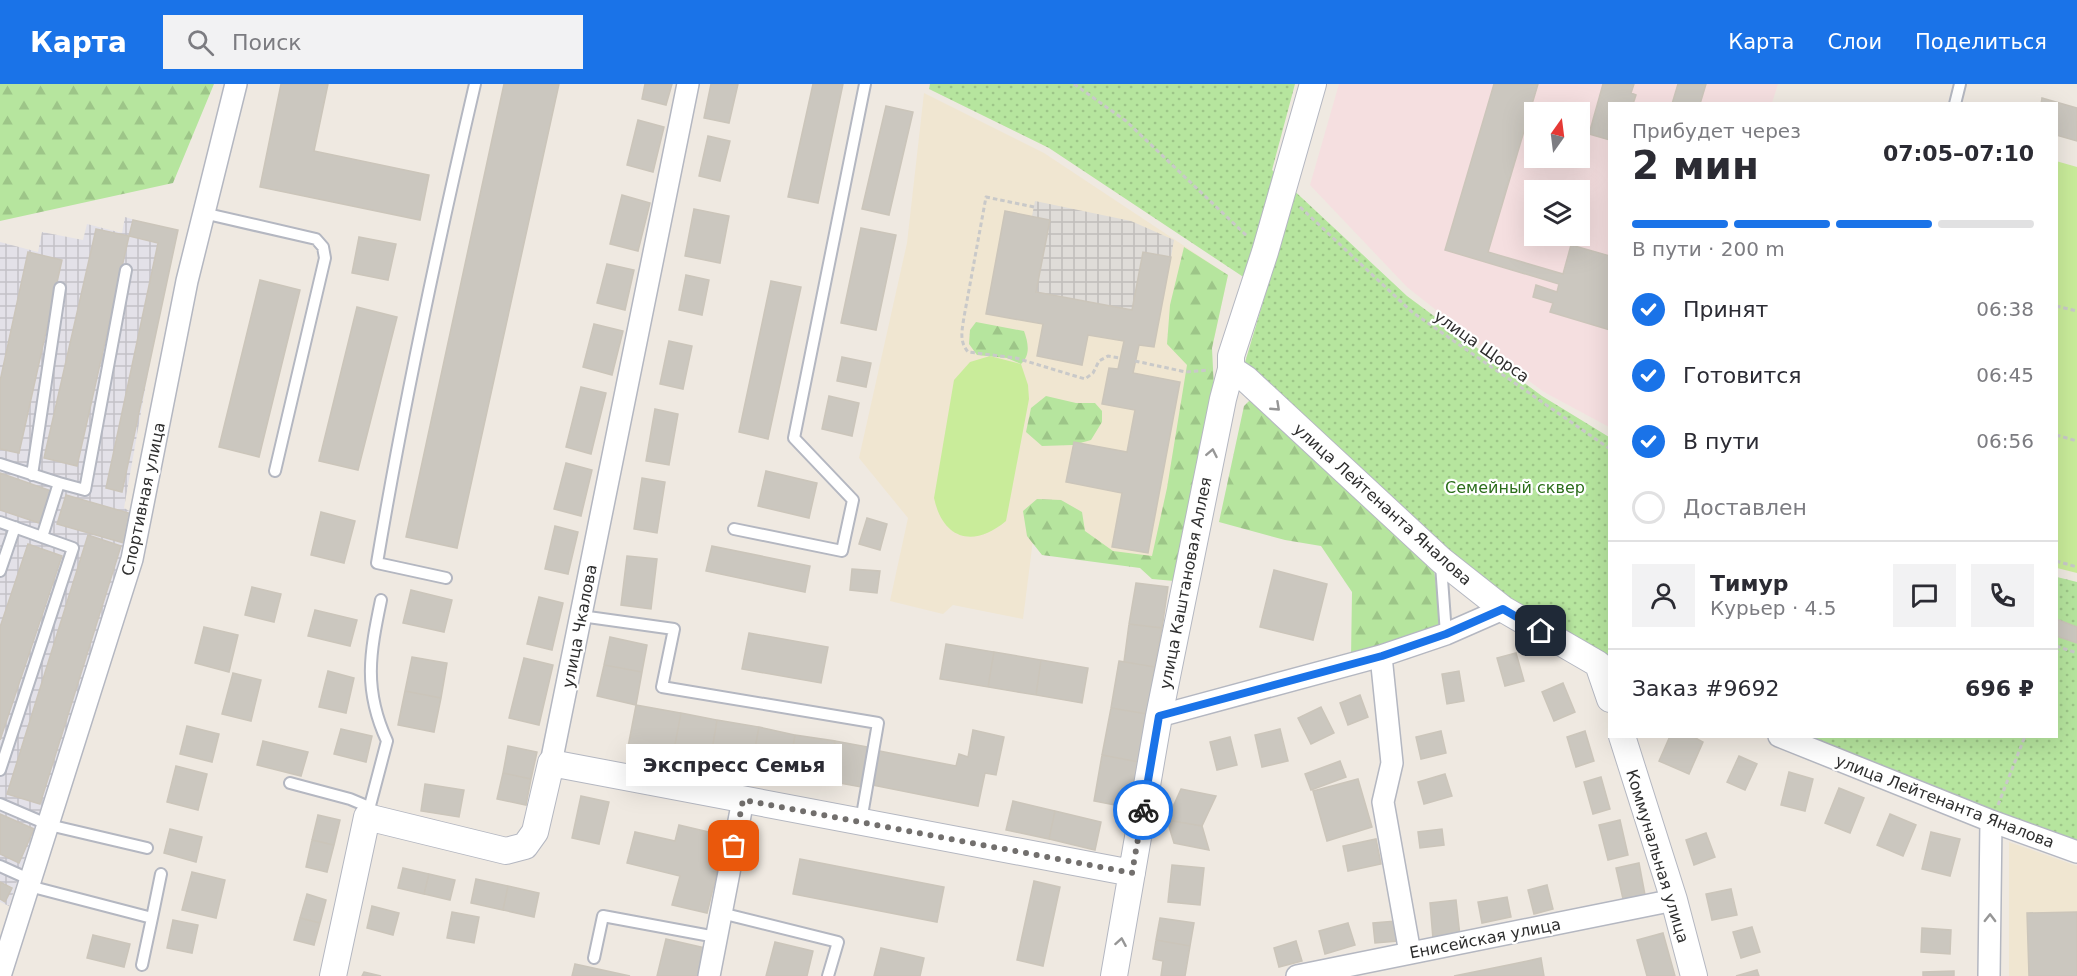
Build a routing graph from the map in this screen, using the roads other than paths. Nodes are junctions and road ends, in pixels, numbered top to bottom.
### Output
1 (236, 84) edge
2 (475, 84) edge
3 (688, 84) edge
4 (865, 84) edge
5 (1313, 84) edge
6 (1960, 84) edge
7 (1956, 102) edge
8 (203, 213) junction
9 (126, 270) dead end
10 (60, 288) dead end
11 (1225, 366) junction
12 (0, 464) edge
13 (275, 471) dead end
14 (32, 475) junction
15 (59, 483) junction
16 (0, 522) edge
17 (15, 527) junction
18 (734, 529) dead end
19 (42, 537) junction
20 (1441, 560) junction
21 (0, 571) edge
22 (446, 578) dead end
23 (381, 600) dead end
24 (1503, 609) junction
25 (581, 616) junction
26 (1446, 634) junction
27 (1382, 656) junction
28 (1604, 666) edge
29 (1608, 688) edge
30 (1159, 716) junction
31 (1623, 738) edge
32 (1784, 738) edge
33 (551, 763) junction
34 (0, 770) edge
35 (290, 783) dead end
36 (743, 800) junction
37 (0, 804) edge
38 (368, 812) junction
39 (1993, 821) junction
40 (861, 822) junction
41 (49, 825) junction
42 (147, 848) dead end
43 (2077, 852) edge
44 (0, 867) edge
45 (1132, 873) junction
46 (160, 874) dead end
47 (30, 883) junction
48 (1674, 900) junction
49 (721, 914) junction
50 (152, 918) junction
51 (716, 937) junction
52 (1410, 953) junction
53 (594, 958) dead end
54 (142, 965) dead end
55 (0, 976) edge
56 (333, 976) edge
57 (709, 976) edge
58 (828, 976) edge
59 (1114, 976) edge
60 (1297, 976) edge
61 (1694, 976) edge
62 (1989, 976) edge

1 - 8 street, Спортивная улица
2 - 22 lane
3 - 25 street, улица Чкалова
4 - 18 lane
5 - 11 street, улица Каштановая Аллея
6 - 7 lane
8 - 13 lane
8 - 41 street, Спортивная улица
9 - 15 lane
10 - 14 lane
11 -> 20 street, улица Лейтенанта Яналова
30 -> 11 street, улица Каштановая Аллея
12 - 14 lane
14 - 15 lane
15 - 19 lane
16 - 17 lane
17 - 19 lane
17 - 21 lane
19 - 34 lane
20 - 24 street, улица Лейтенанта Яналова
20 - 26 lane
23 - 38 lane
24 - 26 street
24 - 28 street, улица Лейтенанта Яналова
25 - 33 street, улица Чкалова
25 - 40 lane
26 - 27 street
27 - 30 street
27 - 52 street
28 - 29 street
30 - 45 street, улица Каштановая Аллея
31 - 48 street, Коммунальная улица
32 - 39 street, улица Лейтенанта Яналова
33 - 36 street
33 - 38 street, улица Чкалова
35 - 38 lane
36 - 40 street
36 - 49 street
37 - 41 lane
38 - 56 street
39 - 43 street, улица Лейтенанта Яналова
62 -> 39 street
40 - 45 street
41 - 42 lane
41 - 47 street, Спортивная улица
44 - 47 lane
59 -> 45 street, улица Каштановая Аллея
46 - 50 lane
47 - 50 lane
47 - 55 street, Спортивная улица
48 - 52 street, Енисейская улица
48 - 61 street, Коммунальная улица
49 - 51 street
49 - 58 lane
50 - 54 lane
51 - 53 lane
51 - 57 street
52 - 60 street, Енисейская улица

